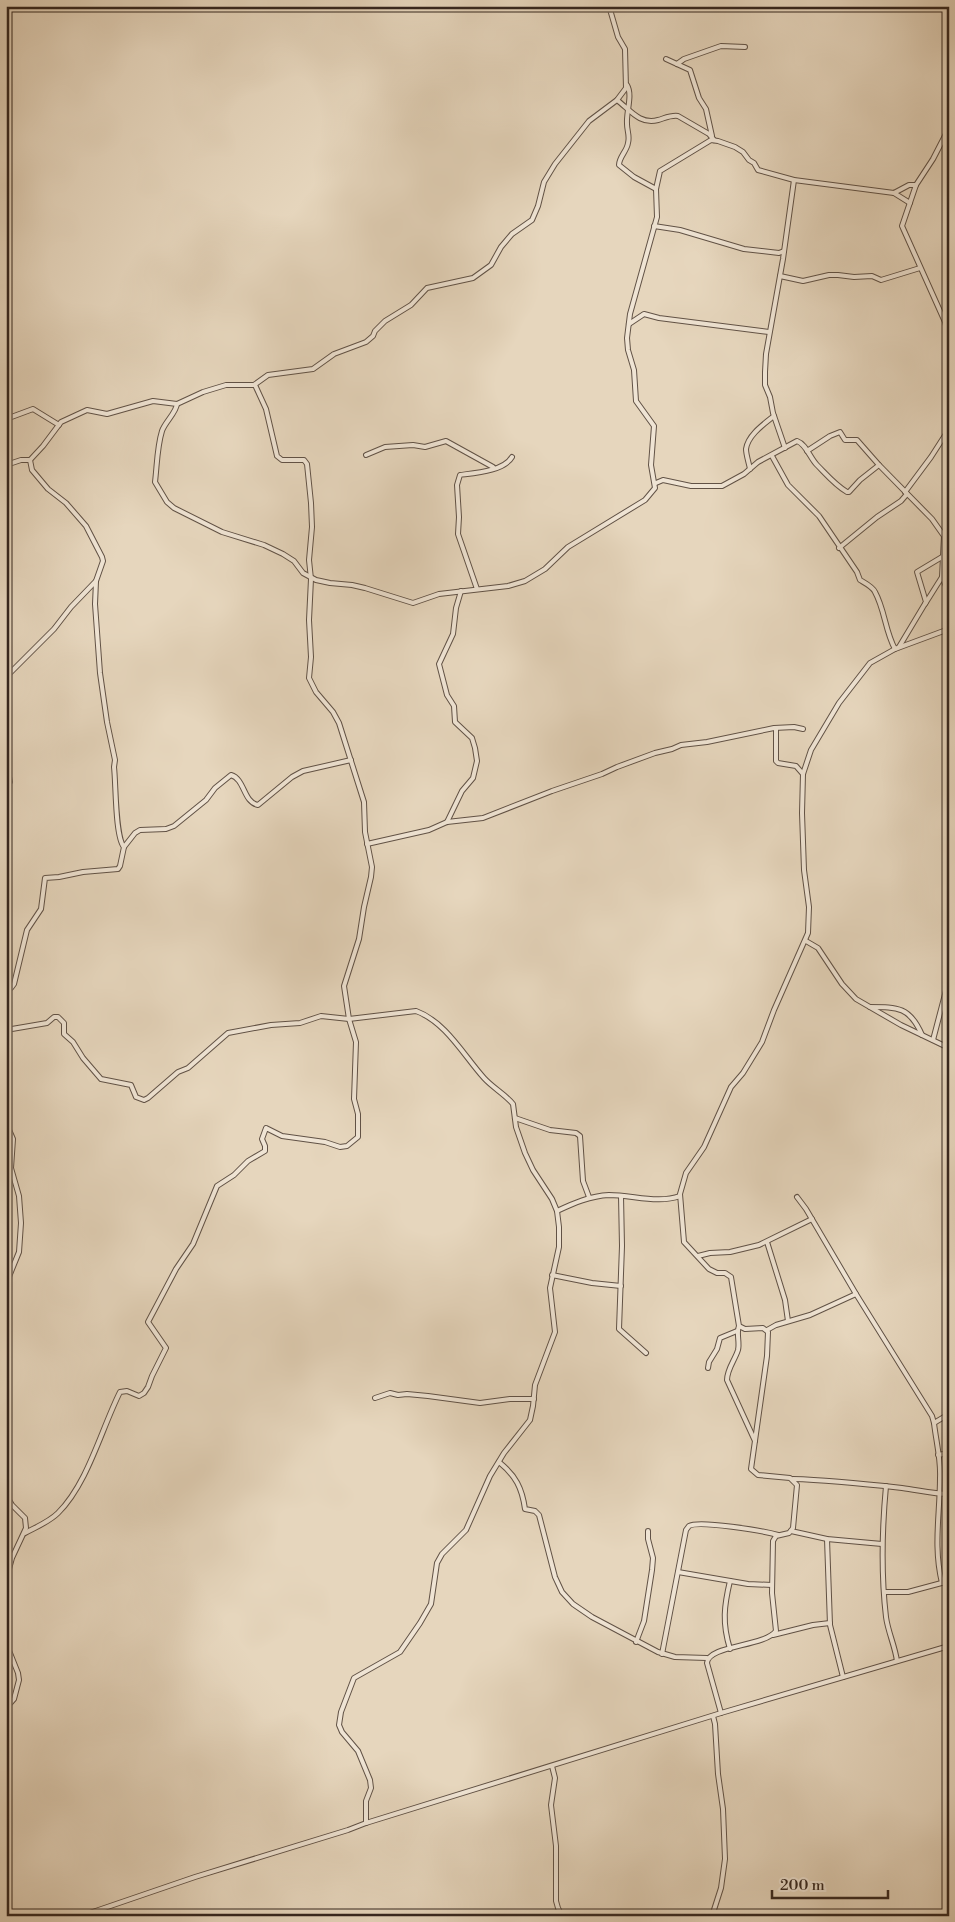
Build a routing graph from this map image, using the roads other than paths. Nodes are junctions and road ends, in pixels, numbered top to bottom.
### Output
1 (609, 6) edge
2 (744, 47) dead end
3 (666, 59) dead end
4 (677, 64) junction
5 (627, 84) junction
6 (617, 100) junction
7 (949, 101) edge
8 (628, 108) junction
9 (949, 108) edge
10 (949, 128) edge
11 (713, 138) junction
12 (794, 180) junction
13 (916, 185) junction
14 (656, 189) junction
15 (894, 193) junction
16 (910, 203) junction
17 (654, 226) junction
18 (781, 255) junction
19 (920, 268) junction
20 (780, 276) junction
21 (629, 324) junction
22 (769, 332) junction
23 (949, 335) edge
24 (255, 384) junction
25 (177, 404) junction
26 (774, 416) junction
27 (7, 418) edge
28 (59, 425) junction
29 (949, 429) edge
30 (785, 448) junction
31 (807, 451) junction
32 (366, 455) dead end
33 (772, 456) junction
34 (512, 457) dead end
35 (30, 460) junction
36 (6, 465) edge
37 (879, 465) junction
38 (494, 468) junction
39 (750, 469) junction
40 (656, 483) junction
41 (906, 493) junction
42 (949, 528) edge
43 (944, 536) junction
44 (839, 548) junction
45 (942, 557) junction
46 (311, 577) junction
47 (942, 577) junction
48 (96, 581) junction
49 (478, 589) junction
50 (461, 591) junction
51 (949, 593) edge
52 (925, 604) junction
53 (949, 629) edge
54 (897, 648) junction
55 (6, 677) edge
56 (776, 728) junction
57 (803, 728) dead end
58 (6, 742) edge
59 (6, 749) edge
60 (6, 760) edge
61 (351, 760) junction
62 (803, 774) junction
63 (6, 786) edge
64 (447, 822) junction
65 (367, 844) junction
66 (124, 847) junction
67 (806, 941) junction
68 (949, 979) edge
69 (6, 989) edge
70 (870, 1007) junction
71 (349, 1019) junction
72 (6, 1030) edge
73 (922, 1035) junction
74 (933, 1040) junction
75 (949, 1048) edge
76 (515, 1118) junction
77 (6, 1123) edge
78 (621, 1196) junction
79 (680, 1196) junction
80 (797, 1197) dead end
81 (589, 1198) junction
82 (557, 1211) junction
83 (812, 1219) junction
84 (767, 1242) junction
85 (698, 1256) junction
86 (552, 1276) junction
87 (6, 1284) edge
88 (621, 1286) junction
89 (856, 1294) junction
90 (788, 1321) junction
91 (739, 1326) junction
92 (766, 1330) junction
93 (738, 1331) junction
94 (646, 1353) dead end
95 (708, 1368) dead end
96 (375, 1398) dead end
97 (534, 1399) junction
98 (949, 1414) edge
99 (934, 1423) junction
100 (755, 1441) junction
101 (949, 1453) edge
102 (938, 1455) junction
103 (499, 1462) junction
104 (793, 1479) junction
105 (886, 1486) junction
106 (939, 1494) junction
107 (949, 1494) edge
108 (6, 1495) edge
109 (648, 1531) dead end
110 (791, 1531) junction
111 (25, 1533) junction
112 (778, 1535) junction
113 (828, 1539) junction
114 (882, 1544) junction
115 (678, 1572) junction
116 (6, 1580) edge
117 (730, 1581) junction
118 (949, 1581) edge
119 (942, 1583) junction
120 (772, 1585) junction
121 (884, 1592) junction
122 (830, 1623) junction
123 (6, 1625) edge
124 (773, 1635) junction
125 (636, 1642) junction
126 (949, 1646) edge
127 (730, 1649) junction
128 (662, 1654) junction
129 (707, 1658) junction
130 (897, 1662) junction
131 (843, 1677) junction
132 (6, 1708) edge
133 (721, 1713) junction
134 (713, 1716) junction
135 (552, 1766) junction
136 (366, 1823) junction
137 (81, 1916) edge
138 (562, 1916) edge
139 (712, 1916) edge

1 - 5 street
2 - 4 street
3 - 4 street
4 - 11 street
5 - 6 street
5 - 8 street
6 - 8 street
6 - 24 street
7 - 9 street
8 - 11 street
8 - 14 street
10 - 13 street
11 - 12 street
11 - 14 street
12 - 15 street
12 - 18 street
13 - 15 street
13 - 16 street
14 - 17 street
15 - 16 street
16 - 19 street
17 - 18 street
17 - 21 street
18 - 20 street
19 - 20 street
19 - 23 street
20 - 22 street
21 - 22 street
21 - 40 street
22 - 26 street
24 - 25 street
24 - 46 street
25 - 28 street
25 - 46 street
26 - 30 street
26 - 39 street
27 - 28 street
28 - 35 street
29 - 41 street
30 - 31 street
30 - 33 street
31 - 37 street
31 - 37 street
32 - 38 street
33 - 39 street
33 - 44 street
34 - 38 street
35 - 36 street
35 - 48 street
37 - 41 street
38 - 49 street
39 - 40 street
40 - 49 street
41 - 43 street
41 - 44 street
42 - 43 street
43 - 45 street
44 - 54 street
45 - 47 street
45 - 52 street
46 - 50 street
46 - 61 street
47 - 51 street
47 - 52 street
48 - 55 street
48 - 66 street
49 - 50 street
50 - 64 street
52 - 54 street
53 - 54 street
54 - 62 street
56 - 57 street
56 - 62 street
56 - 64 street
58 - 59 street
60 - 63 street
61 - 65 street
61 - 66 street
62 - 67 street
64 - 65 street
65 - 71 street
66 - 69 street
67 - 70 street
67 - 79 street
68 - 74 street
70 - 73 street
70 - 73 street
71 - 72 street
71 - 76 street
71 - 111 street
73 - 74 street
74 - 75 street
76 - 81 street
76 - 82 street
77 - 87 street
78 - 79 street
78 - 81 street
78 - 88 street
79 - 85 street
80 - 83 street
81 - 82 street
82 - 86 street
83 - 84 street
83 - 89 street
84 - 85 street
84 - 90 street
85 - 91 street
86 - 88 street
86 - 97 street
88 - 94 street
89 - 90 street
89 - 99 street
90 - 92 street
91 - 92 street
91 - 93 street
92 - 100 street
93 - 95 street
93 - 100 street
96 - 97 street
97 - 103 street
98 - 99 street
99 - 102 street
100 - 104 street
101 - 102 street
102 - 106 street
103 - 125 street
103 - 136 street
104 - 105 street
104 - 110 street
105 - 106 street
105 - 114 street
106 - 107 street
106 - 119 street
108 - 111 street
109 - 125 street
110 - 112 street
110 - 113 street
111 - 116 street
112 - 115 street
112 - 120 street
113 - 114 street
113 - 122 street
114 - 121 street
115 - 117 street
115 - 128 street
117 - 120 street
117 - 127 street
118 - 119 street
119 - 121 street
120 - 124 street
121 - 130 street
122 - 124 street
122 - 131 street
123 - 132 street
124 - 127 street
125 - 128 street
126 - 130 street
127 - 129 street
128 - 129 street
129 - 133 street
130 - 131 street
131 - 133 street
133 - 134 street
134 - 135 street
134 - 139 street
135 - 136 street
135 - 138 street
136 - 137 street

